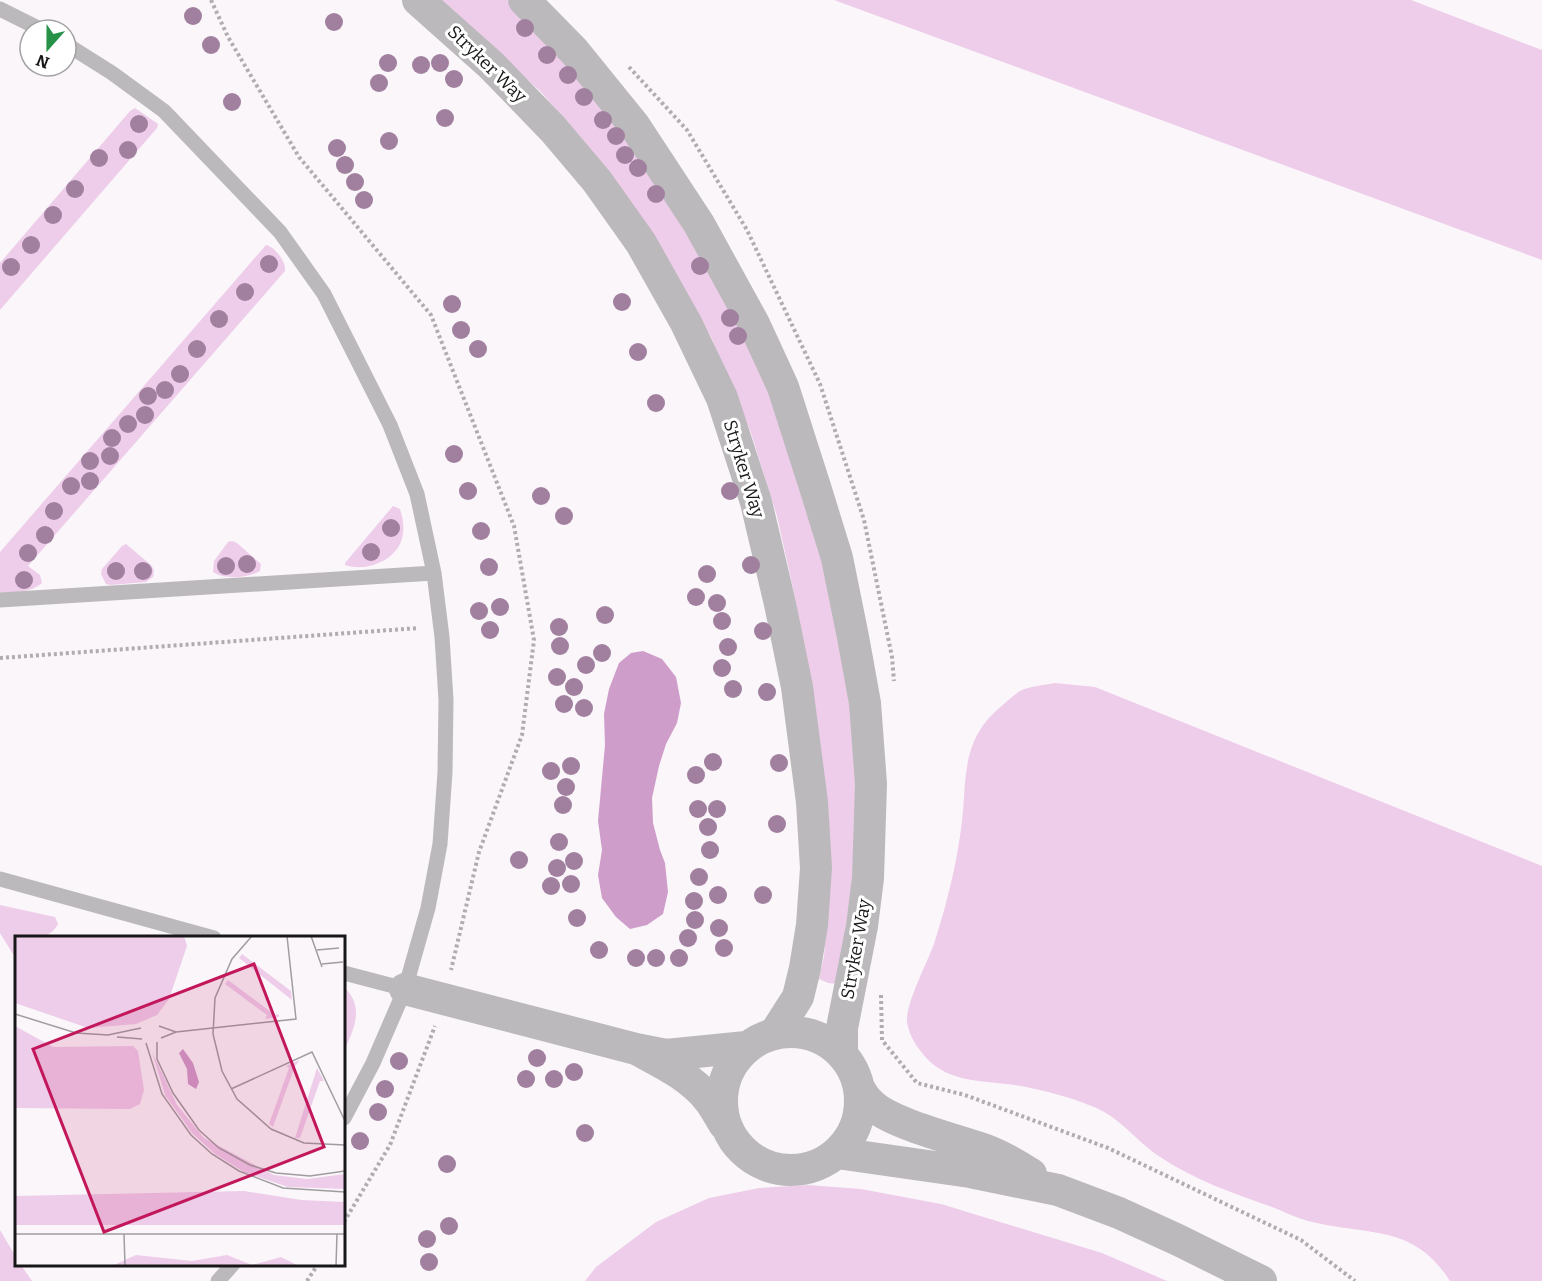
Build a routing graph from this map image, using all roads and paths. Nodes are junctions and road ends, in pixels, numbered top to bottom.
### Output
1 (418, 0) edge
2 (524, 0) edge
3 (0, 9) edge
4 (18, 18) edge
5 (78, 52) edge
6 (623, 61) dead end
7 (434, 573) junction
8 (0, 600) edge
9 (441, 626) junction
10 (0, 658) edge
11 (895, 691) dead end
12 (0, 879) edge
13 (207, 936) edge
14 (345, 973) edge
15 (881, 983) dead end
16 (405, 989) junction
17 (775, 1033) junction
18 (746, 1047) junction
19 (636, 1049) junction
20 (842, 1054) junction
21 (859, 1088) junction
22 (345, 1116) edge
23 (726, 1127) junction
24 (837, 1153) junction
25 (1058, 1190) junction
26 (231, 1266) edge
27 (317, 1266) edge
28 (218, 1281) edge
29 (308, 1281) edge
30 (1261, 1281) edge
31 (1354, 1281) edge

1 - 17 street, Stryker Way
2 - 20 street, Stryker Way
3 - 4 lane
5 - 7 lane
6 - 11 path
7 - 8 lane
7 - 9 lane
9 - 10 path
9 - 16 lane
12 - 13 lane
14 - 16 lane
15 - 31 path
16 - 19 street
16 - 22 lane
17 - 18 street
17 - 20 street
18 - 19 street
18 - 23 street
19 - 23 street
20 - 21 street
21 - 24 street
21 - 25 street
23 - 24 street
24 - 25 street
25 - 30 street
26 - 28 lane
27 - 29 path

